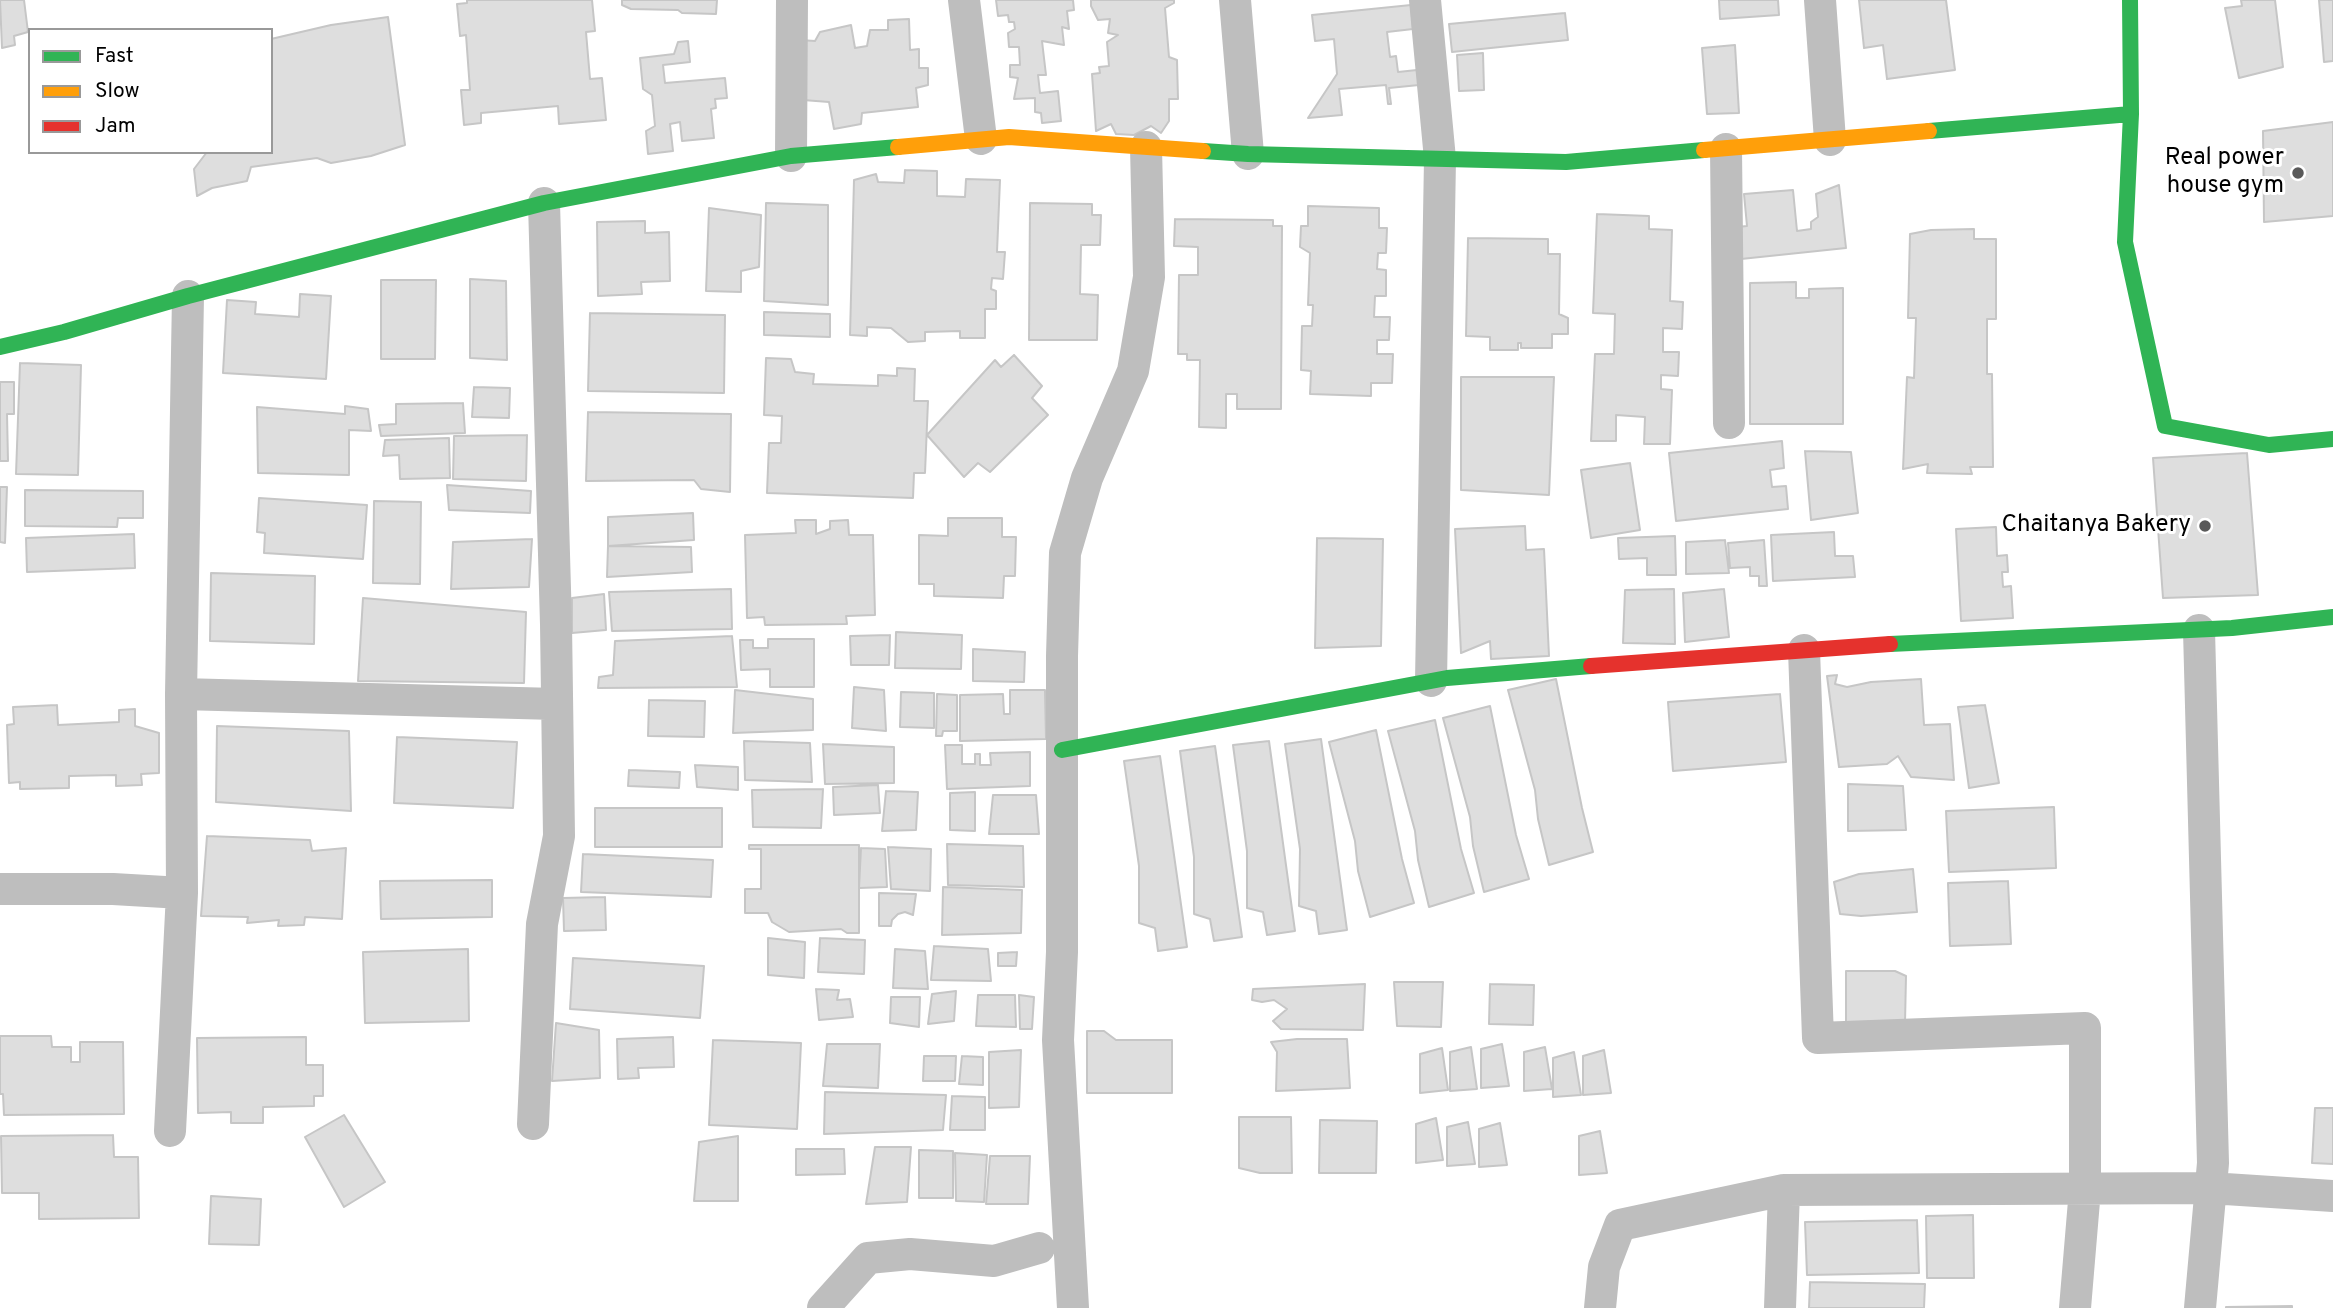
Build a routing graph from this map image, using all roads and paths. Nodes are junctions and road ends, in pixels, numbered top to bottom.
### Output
1 (792, 0) edge
2 (964, 0) edge
3 (1235, 0) edge
4 (1425, 0) edge
5 (1820, 0) edge
6 (2130, 0) edge
7 (2131, 114) junction
8 (981, 139) junction
9 (1830, 140) junction
10 (1146, 147) junction
11 (1726, 149) junction
12 (1248, 155) junction
13 (791, 156) junction
14 (1440, 159) junction
15 (544, 203) junction
16 (188, 296) junction
17 (0, 347) edge
18 (1728, 423) dead end
19 (2333, 439) edge
20 (2333, 617) edge
21 (2199, 630) junction
22 (1804, 650) junction
23 (1431, 681) junction
24 (181, 695) junction
25 (556, 704) junction
26 (1062, 750) junction
27 (0, 889) edge
28 (182, 893) junction
29 (533, 1124) dead end
30 (170, 1131) dead end
31 (2210, 1188) junction
32 (2085, 1189) junction
33 (1784, 1190) junction
34 (2333, 1196) edge
35 (1039, 1248) dead end
36 (822, 1308) edge
37 (1073, 1308) edge
38 (1600, 1308) edge
39 (1780, 1308) edge
40 (2075, 1308) edge
41 (2200, 1308) edge

1 - 13 street
2 - 8 street
3 - 12 street
4 - 14 street
5 - 9 street
6 - 7 street
7 - 9 street
7 - 19 street
8 - 10 street
8 - 13 street
9 - 11 street
10 - 12 street
10 - 26 street
11 - 14 street
11 - 18 street
12 - 14 street
13 - 15 street
14 - 23 street
15 - 16 street
15 - 25 street
16 - 17 street
16 - 24 street
20 - 21 street
21 - 22 street
21 - 31 street
22 - 23 street
22 - 32 street
23 - 26 street
24 - 25 street
24 - 28 street
25 - 29 street
26 - 37 street
27 - 28 street
28 - 30 street
31 - 32 street
31 - 34 street
31 - 41 street
32 - 33 street
32 - 40 street
33 - 38 street
33 - 39 street
35 - 36 street

